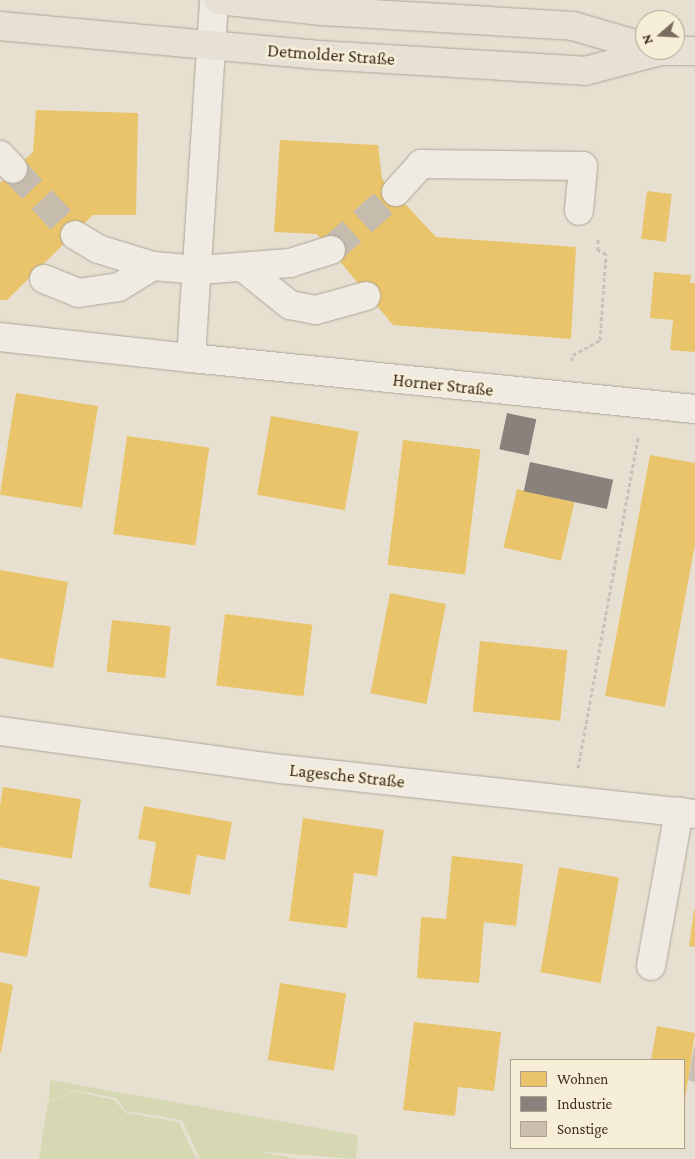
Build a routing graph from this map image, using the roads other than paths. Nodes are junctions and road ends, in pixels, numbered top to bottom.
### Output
1 (214, 0) edge
2 (218, 0) edge
3 (0, 26) edge
4 (211, 44) junction
5 (635, 44) edge
6 (635, 55) edge
7 (396, 192) tunnel mouth
8 (579, 211) dead end
9 (75, 235) tunnel mouth
10 (331, 250) tunnel mouth
11 (153, 266) junction
12 (245, 268) junction
13 (198, 270) junction
14 (44, 279) dead end
15 (366, 296) dead end
16 (0, 337) edge
17 (191, 358) junction
18 (695, 409) edge
19 (0, 731) edge
20 (687, 813) edge
21 (651, 966) dead end

1 - 4 street
2 - 5 main road, Detmolder Straße
3 - 4 main road, Detmolder Straße
4 - 6 main road, Detmolder Straße
4 - 13 street
7 - 8 street
9 - 11 street
10 - 12 street
11 - 13 street
11 - 14 street
12 - 13 street
12 - 15 street
13 - 17 street
16 - 17 street, Horner Straße
17 - 18 street, Horner Straße
19 - 20 street, Lagesche Straße
20 - 21 street

